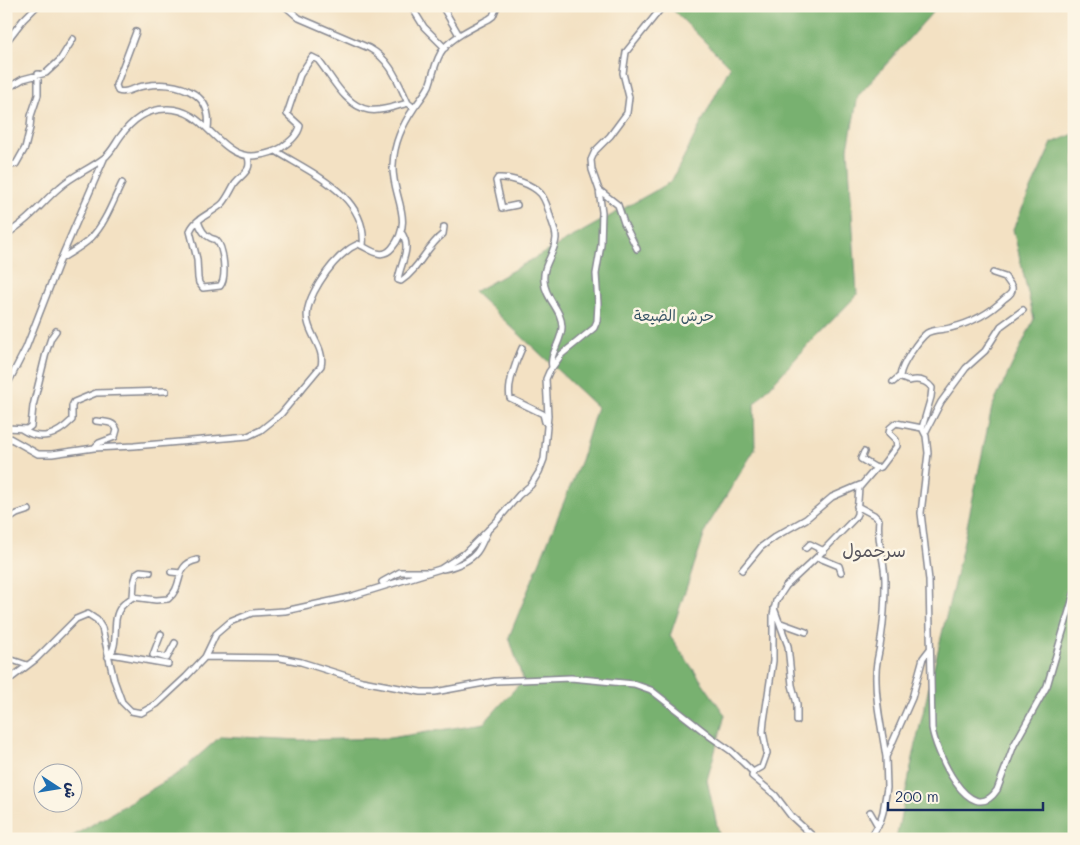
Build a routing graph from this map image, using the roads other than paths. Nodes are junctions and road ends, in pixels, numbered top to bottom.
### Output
1 (37, 6) edge
2 (284, 6) edge
3 (411, 6) edge
4 (442, 6) edge
5 (497, 6) edge
6 (663, 6) edge
7 (136, 32) dead end
8 (460, 35) junction
9 (73, 39) dead end
10 (6, 42) edge
11 (444, 48) junction
12 (38, 74) junction
13 (6, 89) edge
14 (408, 103) junction
15 (414, 108) junction
16 (208, 128) junction
17 (276, 151) junction
18 (248, 157) junction
19 (104, 158) junction
20 (6, 166) edge
21 (122, 183) dead end
22 (599, 190) junction
23 (517, 205) dead end
24 (198, 221) junction
25 (444, 227) dead end
26 (401, 232) junction
27 (6, 235) edge
28 (363, 246) junction
29 (637, 249) dead end
30 (62, 258) junction
31 (993, 273) dead end
32 (1023, 310) dead end
33 (56, 331) dead end
34 (522, 348) dead end
35 (552, 367) junction
36 (900, 376) junction
37 (893, 382) dead end
38 (6, 387) edge
39 (166, 391) dead end
40 (96, 421) dead end
41 (548, 424) junction
42 (6, 428) edge
43 (21, 429) junction
44 (924, 430) junction
45 (6, 436) edge
46 (94, 448) junction
47 (864, 452) dead end
48 (876, 468) junction
49 (860, 485) junction
50 (857, 506) junction
51 (29, 510) dead end
52 (6, 521) edge
53 (488, 528) junction
54 (806, 548) dead end
55 (824, 551) junction
56 (818, 557) junction
57 (197, 560) dead end
58 (440, 569) junction
59 (742, 570) dead end
60 (150, 572) dead end
61 (171, 572) dead end
62 (430, 572) junction
63 (841, 572) dead end
64 (181, 573) junction
65 (382, 582) dead end
66 (1074, 594) edge
67 (133, 597) junction
68 (774, 607) junction
69 (781, 624) junction
70 (806, 632) dead end
71 (161, 634) dead end
72 (175, 643) dead end
73 (930, 649) junction
74 (154, 654) junction
75 (110, 656) junction
76 (205, 657) junction
77 (6, 658) edge
78 (152, 661) junction
79 (168, 664) dead end
80 (27, 665) junction
81 (6, 682) edge
82 (797, 721) dead end
83 (886, 757) junction
84 (753, 772) junction
85 (870, 812) dead end
86 (878, 826) junction
87 (816, 839) edge
88 (870, 839) edge

1 - 10 street
2 - 14 street
3 - 11 street
4 - 8 street
5 - 8 street
6 - 22 street
7 - 16 street
8 - 11 street
9 - 12 street
11 - 15 street
12 - 13 street
12 - 20 street
14 - 15 street
14 - 17 street
15 - 26 street
16 - 18 street
16 - 19 street
17 - 18 street
17 - 28 street
18 - 24 street
19 - 27 street
19 - 30 street
21 - 30 street
22 - 29 street
22 - 35 street
23 - 35 street
24 - 24 street
25 - 26 street
26 - 28 street
28 - 46 street
30 - 38 street
31 - 36 street
32 - 44 street
33 - 43 street
34 - 41 street
35 - 41 street
36 - 37 street
36 - 44 street
39 - 43 street
40 - 46 street
41 - 53 street
42 - 43 street
44 - 48 street
44 - 73 street
45 - 46 street
47 - 48 street
48 - 49 street
49 - 50 street
49 - 59 street
50 - 55 street
50 - 83 street
51 - 52 street
53 - 58 street
53 - 58 street
54 - 55 street
55 - 56 street
56 - 63 street
56 - 68 street
57 - 64 street
58 - 62 street
60 - 67 street
61 - 64 street
62 - 65 street
62 - 76 street
64 - 67 street
66 - 73 street
67 - 75 street
68 - 69 street
68 - 84 street
69 - 70 street
69 - 82 street
71 - 74 street
72 - 74 street
73 - 83 street
74 - 78 street
75 - 76 street
75 - 78 street
75 - 80 street
76 - 84 street
77 - 80 street
78 - 79 street
80 - 81 street
83 - 86 street
84 - 87 street
85 - 86 street
86 - 88 street

